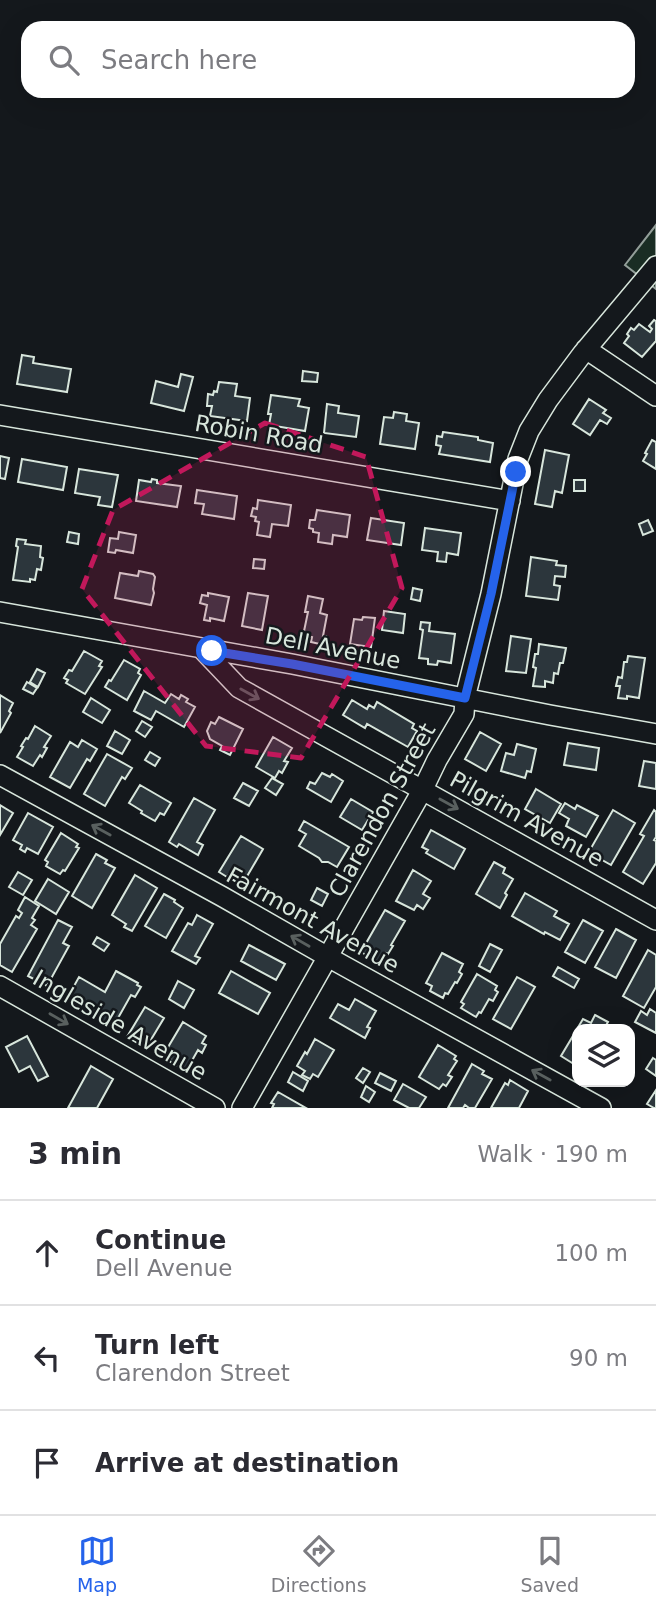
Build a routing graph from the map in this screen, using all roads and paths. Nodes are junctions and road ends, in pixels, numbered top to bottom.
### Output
1 (656, 266) edge
2 (586, 349) junction
3 (656, 397) edge
4 (0, 415) edge
5 (510, 501) junction
6 (0, 612) edge
7 (201, 648) junction
8 (465, 698) junction
9 (656, 734) edge
10 (0, 775) edge
11 (423, 789) junction
12 (656, 919) edge
13 (328, 957) junction
14 (0, 986) edge
15 (215, 1108) edge
16 (242, 1108) edge
17 (601, 1108) edge

1 - 2 street, Clarendon Street
2 - 3 street
2 - 5 street, Clarendon Street
4 - 5 street, Robin Road
5 - 8 street, Clarendon Street
6 - 7 street, Dell Avenue
7 - 8 street, Dell Avenue
7 -> 11 street, Pilgrim Avenue
8 - 9 street, Dell Avenue
8 - 11 street, Clarendon Street
13 -> 10 street, Fairmont Avenue
11 -> 12 street, Pilgrim Avenue
11 - 13 street, Clarendon Street
13 - 16 street, Clarendon Street
17 -> 13 street, Fairmont Avenue
14 -> 15 street, Ingleside Avenue

